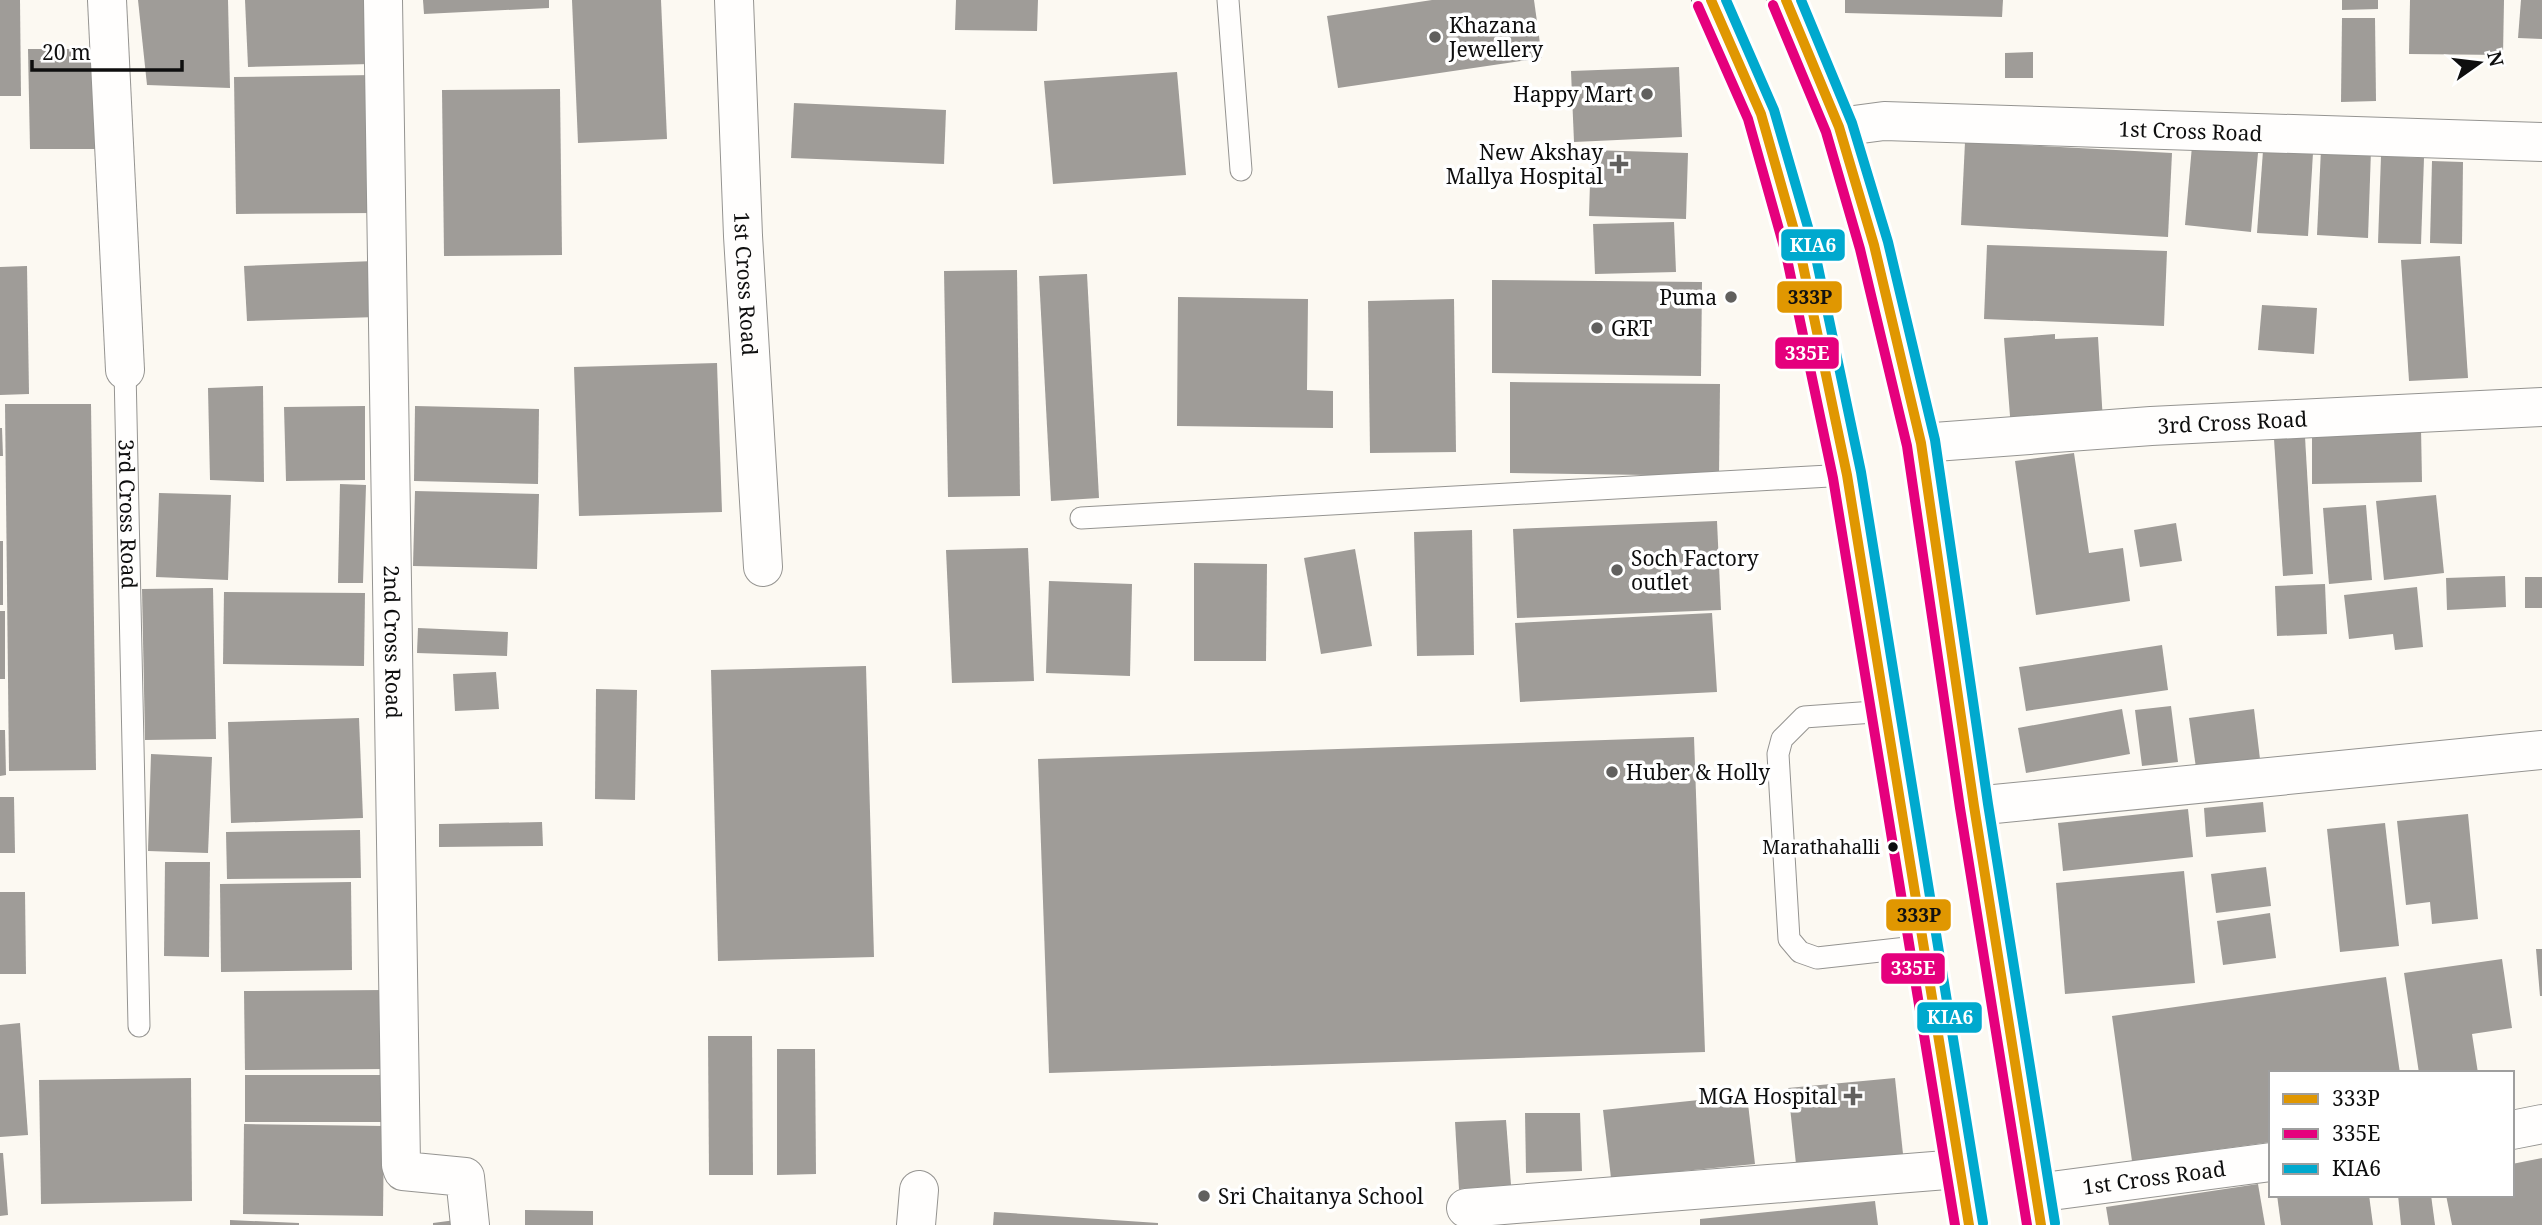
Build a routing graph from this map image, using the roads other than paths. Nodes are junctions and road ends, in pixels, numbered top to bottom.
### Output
1 (107, 0) edge
2 (383, 0) edge
3 (734, 0) edge
4 (1228, 0) edge
5 (1711, 0) edge
6 (1786, 0) edge
7 (1839, 127) junction
8 (2542, 142) edge
9 (1241, 170) dead end
10 (125, 370) joint
11 (2542, 407) edge
12 (1921, 443) junction
13 (1847, 475) junction
14 (1081, 518) dead end
15 (763, 567) dead end
16 (1888, 711) junction
17 (2542, 750) edge
18 (1974, 806) junction
19 (1925, 946) junction
20 (139, 1026) dead end
21 (2542, 1124) edge
22 (2514, 1129) edge
23 (2269, 1162) edge
24 (1959, 1169) junction
25 (1466, 1208) dead end
26 (2039, 1209) edge
27 (470, 1225) edge
28 (1969, 1225) edge

1 - 10 street, 3rd Cross Road
2 - 27 street, 2nd Cross Road
3 - 15 street, 1st Cross Road
4 - 9 lane
5 - 13 main road
6 - 7 main road
7 - 8 street, 1st Cross Road
7 - 12 main road
10 - 20 lane, 3rd Cross Road
11 - 12 street, 3rd Cross Road
12 - 18 main road
13 - 14 lane
13 - 16 main road
16 - 19 main road
16 - 19 lane
17 - 18 street
18 - 26 main road
19 - 24 main road
21 - 22 street
23 - 26 street, 1st Cross Road
24 - 25 street
24 - 28 main road

